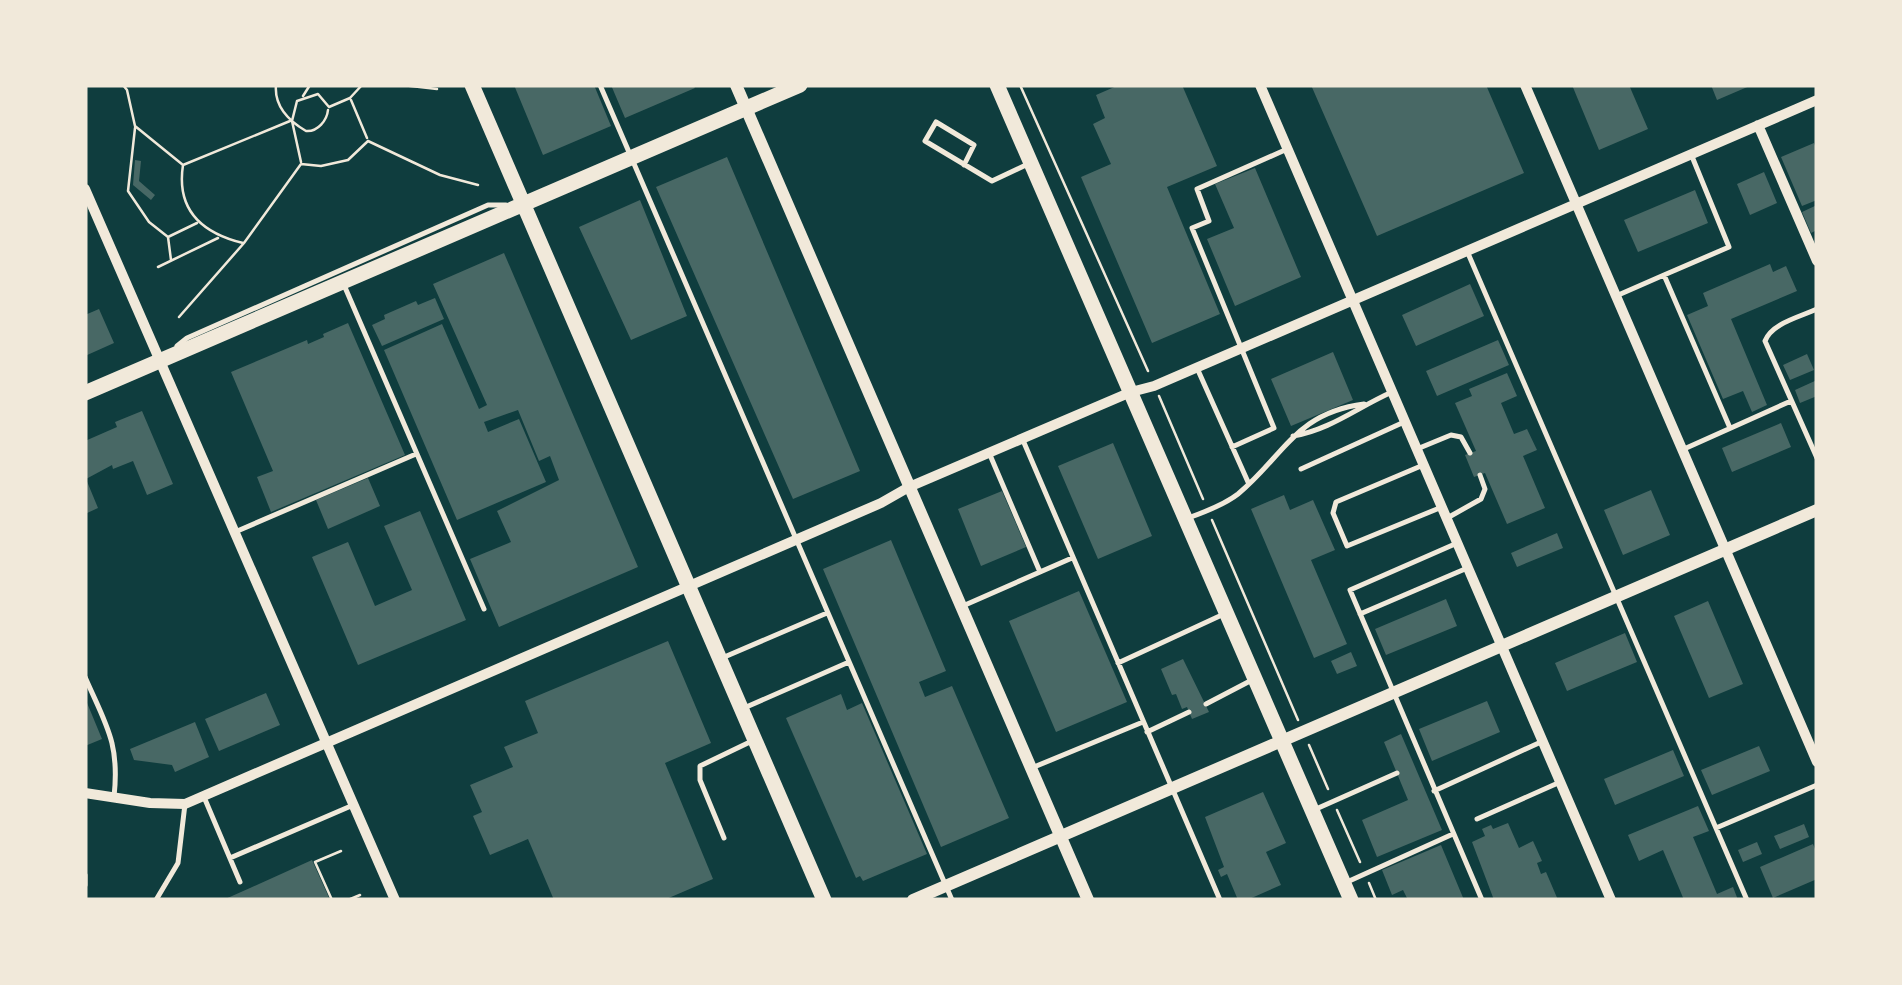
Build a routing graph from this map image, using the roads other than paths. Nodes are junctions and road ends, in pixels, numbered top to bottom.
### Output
1 (472, 85) edge
2 (600, 85) edge
3 (736, 85) edge
4 (800, 85) edge
5 (997, 85) edge
6 (1260, 85) edge
7 (1526, 85) edge
8 (1817, 100) edge
9 (746, 108) junction
10 (1758, 126) junction
11 (1288, 149) junction
12 (1691, 154) junction
13 (632, 158) junction
14 (1031, 163) junction
15 (964, 165) junction
16 (85, 189) edge
17 (524, 204) junction
18 (1577, 204) junction
19 (1467, 251) junction
20 (1817, 261) edge
21 (1664, 275) junction
22 (343, 282) junction
23 (1616, 296) junction
24 (1353, 300) junction
25 (1817, 310) edge
26 (1243, 348) junction
27 (160, 360) junction
28 (1196, 368) junction
29 (1131, 392) junction
30 (1393, 392) junction
31 (85, 393) edge
32 (1791, 401) junction
33 (1405, 422) junction
34 (1730, 428) junction
35 (1022, 438) junction
36 (1232, 447) junction
37 (1417, 449) junction
38 (1682, 450) junction
39 (989, 453) junction
40 (1470, 453) dead end
41 (417, 454) junction
42 (1817, 458) edge
43 (1424, 465) junction
44 (1301, 469) dead end
45 (1480, 475) dead end
46 (1248, 482) junction
47 (910, 486) junction
48 (1817, 510) edge
49 (1444, 513) junction
50 (1186, 519) junction
51 (235, 532) junction
52 (796, 540) junction
53 (1457, 543) junction
54 (1726, 550) junction
55 (1072, 558) junction
56 (1468, 568) junction
57 (1040, 572) junction
58 (688, 587) junction
59 (1616, 597) junction
60 (961, 606) junction
61 (484, 608) dead end
62 (828, 612) junction
63 (1226, 613) junction
64 (1360, 614) junction
65 (1502, 646) junction
66 (720, 660) junction
67 (850, 662) junction
68 (1118, 662) junction
69 (85, 677) edge
70 (1255, 678) junction
71 (1392, 694) junction
72 (1206, 704) dead end
73 (741, 709) junction
74 (1189, 712) dead end
75 (1143, 722) junction
76 (1147, 732) junction
77 (754, 740) junction
78 (1283, 741) junction
79 (1543, 741) junction
80 (327, 742) junction
81 (1422, 762) junction
82 (1817, 762) edge
83 (1414, 766) dead end
84 (1031, 768) junction
85 (1397, 773) dead end
86 (1560, 782) junction
87 (1817, 784) edge
88 (1172, 788) junction
89 (1434, 790) junction
90 (85, 794) edge
91 (203, 796) junction
92 (114, 797) junction
93 (185, 804) junction
94 (353, 805) junction
95 (1313, 810) junction
96 (1477, 819) dead end
97 (1716, 828) junction
98 (1453, 834) junction
99 (1060, 836) junction
100 (724, 838) dead end
101 (230, 858) junction
102 (240, 882) dead end
103 (1344, 883) junction
104 (946, 886) junction
105 (156, 900) edge
106 (396, 900) edge
107 (824, 900) edge
108 (913, 900) edge
109 (952, 900) edge
110 (1088, 900) edge
111 (1220, 900) edge
112 (1351, 900) edge
113 (1482, 900) edge
114 (1612, 900) edge
115 (1747, 900) edge

1 - 17 main road
2 - 13 lane
3 - 9 street
4 - 9 main road
5 - 14 main road
6 - 11 street
7 - 18 street
8 - 10 street
9 - 13 main road
9 - 47 street
10 - 12 street
10 - 20 street
11 - 24 street
11 - 26 lane
12 - 18 street
12 - 21 lane
13 - 17 main road
13 - 52 lane
14 - 15 lane
14 - 29 main road
15 - 15 lane
16 - 27 street
17 - 22 main road
17 - 27 lane
17 - 58 main road
18 - 19 street
18 - 23 street
19 - 24 street
19 - 59 lane
21 - 23 lane
21 - 34 lane
22 - 27 main road
22 - 41 lane
23 - 38 street
24 - 26 street
24 - 30 street
25 - 32 lane
26 - 28 street
26 - 36 lane
27 - 31 main road
27 - 51 street
28 - 29 street
28 - 36 lane
29 - 35 street
29 - 50 main road
30 - 33 street
30 - 46 lane
32 - 34 lane
32 - 42 lane
33 - 37 street
33 - 44 lane
34 - 38 lane
35 - 39 street
35 - 55 lane
36 - 46 lane
37 - 40 lane
37 - 43 street
38 - 54 street
39 - 47 street
39 - 57 lane
41 - 51 lane
41 - 61 lane
43 - 49 street
43 - 49 lane
45 - 49 lane
46 - 50 lane
47 - 52 street
47 - 60 street
48 - 54 street
49 - 53 street
50 - 63 main road
51 - 80 street
52 - 58 street
52 - 62 lane
53 - 56 street
53 - 64 lane
54 - 59 street
54 - 82 street
55 - 57 lane
55 - 68 lane
56 - 64 lane
56 - 65 street
57 - 60 lane
58 - 66 main road
58 - 80 street
59 - 65 street
59 - 97 lane
60 - 84 street
62 - 66 lane
62 - 67 lane
63 - 68 lane
63 - 70 main road
64 - 71 lane
65 - 71 street
65 - 79 street
66 - 73 main road
67 - 73 lane
67 - 104 lane
68 - 75 lane
69 - 92 lane
70 - 72 lane
70 - 78 main road
71 - 78 street
71 - 81 lane
73 - 77 main road
74 - 76 lane
75 - 76 lane
75 - 84 lane
76 - 88 lane
77 - 100 lane
77 - 107 main road
78 - 88 street
78 - 95 main road
79 - 86 street
79 - 89 lane
80 - 91 street
80 - 94 street
81 - 83 lane
81 - 89 lane
84 - 99 street
85 - 95 lane
86 - 96 lane
86 - 114 street
87 - 97 lane
88 - 99 street
88 - 111 lane
89 - 98 lane
90 - 92 street
91 - 93 street
91 - 101 lane
92 - 93 street
93 - 105 lane
94 - 101 lane
94 - 106 street
95 - 103 main road
97 - 115 lane
98 - 103 lane
98 - 113 lane
99 - 104 street
99 - 110 street
101 - 102 lane
103 - 112 main road
104 - 108 street
104 - 109 lane

